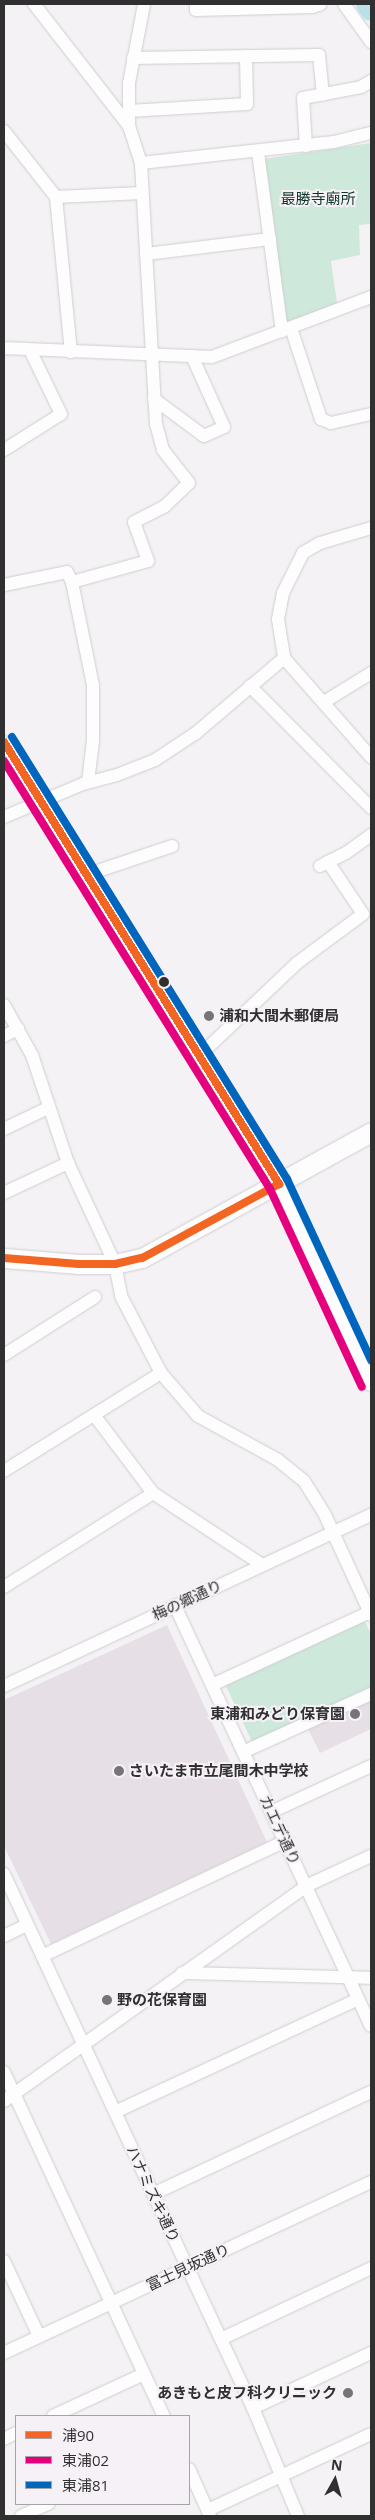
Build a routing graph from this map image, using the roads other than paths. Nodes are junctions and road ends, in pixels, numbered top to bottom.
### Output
1 (34, 4) edge
2 (144, 4) edge
3 (196, 4) edge
4 (321, 4) edge
5 (344, 4) edge
6 (371, 42) edge
7 (246, 56) junction
8 (133, 58) junction
9 (371, 81) edge
10 (323, 95) junction
11 (129, 111) junction
12 (130, 126) junction
13 (4, 131) edge
14 (371, 134) edge
15 (306, 146) junction
16 (258, 152) junction
17 (141, 163) junction
18 (142, 194) junction
19 (56, 198) junction
20 (270, 239) junction
21 (146, 254) junction
22 (371, 297) edge
23 (287, 330) junction
24 (4, 348) edge
25 (30, 350) junction
26 (71, 352) junction
27 (152, 355) junction
28 (192, 356) junction
29 (154, 399) junction
30 (371, 414) edge
31 (5, 446) edge
32 (371, 528) edge
33 (72, 582) junction
34 (4, 586) edge
35 (284, 658) junction
36 (371, 673) edge
37 (250, 686) junction
38 (324, 702) junction
39 (4, 742) edge
40 (371, 756) edge
41 (88, 782) junction
42 (42, 802) junction
43 (371, 808) edge
44 (4, 817) edge
45 (371, 835) edge
46 (172, 846) dead end
47 (86, 875) junction
48 (4, 1004) edge
49 (18, 1029) junction
50 (4, 1036) edge
51 (199, 1056) junction
52 (48, 1108) junction
53 (4, 1129) edge
54 (371, 1132) edge
55 (68, 1164) junction
56 (279, 1184) junction
57 (4, 1194) edge
58 (4, 1258) edge
59 (115, 1264) junction
60 (95, 1297) dead end
61 (4, 1355) edge
62 (161, 1373) junction
63 (371, 1383) edge
64 (94, 1415) junction
65 (4, 1471) edge
66 (153, 1493) junction
67 (371, 1515) edge
68 (333, 1533) junction
69 (262, 1565) junction
70 (4, 1587) edge
71 (175, 1606) junction
72 (370, 1613) edge
73 (212, 1685) junction
74 (4, 1686) edge
75 (371, 1694) edge
76 (243, 1752) junction
77 (371, 1766) edge
78 (272, 1812) junction
79 (285, 1842) junction
80 (371, 1856) edge
81 (4, 1874) edge
82 (306, 1886) junction
83 (27, 1925) junction
84 (4, 1936) edge
85 (42, 1956) junction
86 (182, 1973) junction
87 (371, 1978) edge
88 (349, 1979) junction
89 (358, 1998) junction
90 (371, 2026) edge
91 (83, 2043) junction
92 (4, 2072) edge
93 (371, 2092) edge
94 (14, 2093) junction
95 (4, 2101) edge
96 (115, 2112) junction
97 (371, 2182) edge
98 (153, 2194) junction
99 (4, 2261) edge
100 (187, 2267) junction
101 (371, 2268) edge
102 (111, 2303) junction
103 (39, 2336) junction
104 (220, 2339) junction
105 (4, 2353) edge
106 (371, 2353) edge
107 (144, 2374) junction
108 (253, 2408) junction
109 (55, 2415) edge
110 (164, 2415) edge
111 (371, 2434) edge
112 (190, 2471) edge
113 (283, 2475) junction
114 (46, 2505) edge
115 (209, 2513) edge
116 (21, 2516) edge
117 (298, 2516) edge

1 - 12 street
2 - 8 street
3 - 4 street
5 - 6 street
7 - 8 street
7 - 10 street
7 - 11 street
8 - 11 street
9 - 10 street
10 - 15 street
11 - 12 street
12 - 17 street
13 - 19 street
14 - 15 street
15 - 16 street
16 - 17 street
16 - 20 street
17 - 18 street
18 - 19 street
18 - 21 street
19 - 26 street
20 - 21 street
20 - 23 street
21 - 27 street
22 - 23 street
23 - 28 street
23 - 30 street
24 - 25 street
25 - 26 street
25 - 31 street
26 - 27 street
27 - 28 street
27 - 29 street
28 - 29 street
29 - 33 street
32 - 35 street
33 - 34 street
33 - 41 street
35 - 37 street
35 - 38 street
36 - 38 street
37 - 41 street
37 - 43 street
38 - 40 street
39 - 42 street
41 - 42 street
42 - 44 street
42 - 47 street
45 - 51 street
46 - 47 street
47 - 51 street
48 - 49 street
49 - 50 street
49 - 52 street
51 - 56 street
52 - 53 street
52 - 55 street
54 - 56 highway
55 - 57 street
55 - 59 street
56 - 59 highway
56 - 63 main road
58 - 59 highway
59 - 62 street
60 - 61 street
62 - 64 street
62 - 68 street
64 - 65 street
64 - 66 street
66 - 69 street
66 - 70 street
67 - 68 street, 梅の郷通り
68 - 69 street, 梅の郷通り
68 - 72 street
69 - 71 street, 梅の郷通り
71 - 73 street, カエデ通り
71 - 74 street, 梅の郷通り
72 - 73 street
73 - 76 street, カエデ通り
75 - 76 street
76 - 78 street, カエデ通り
77 - 78 street
78 - 79 street, カエデ通り
79 - 82 street, カエデ通り
79 - 85 street
80 - 82 street
81 - 83 street, ハナミズキ通り
82 - 86 street
82 - 88 street, カエデ通り
83 - 84 street
83 - 85 street, ハナミズキ通り
85 - 91 street, ハナミズキ通り
86 - 88 street
86 - 91 street
87 - 88 street
88 - 89 street, カエデ通り
89 - 90 street, カエデ通り
89 - 96 street
91 - 94 street
91 - 96 street, ハナミズキ通り
92 - 94 street
93 - 98 street
94 - 95 street
94 - 102 street
96 - 98 street, ハナミズキ通り
97 - 100 street, 富士見坂通り
98 - 100 street, ハナミズキ通り
99 - 103 street
100 - 102 street, 富士見坂通り
100 - 104 street, ハナミズキ通り
101 - 104 street
102 - 103 street, 富士見坂通り
102 - 107 street
103 - 105 street, 富士見坂通り
104 - 108 street, ハナミズキ通り
106 - 108 street
107 - 109 street
107 - 110 street
108 - 113 street, ハナミズキ通り
111 - 113 street
112 - 115 street
113 - 115 street
113 - 117 street, ハナミズキ通り
114 - 116 street

